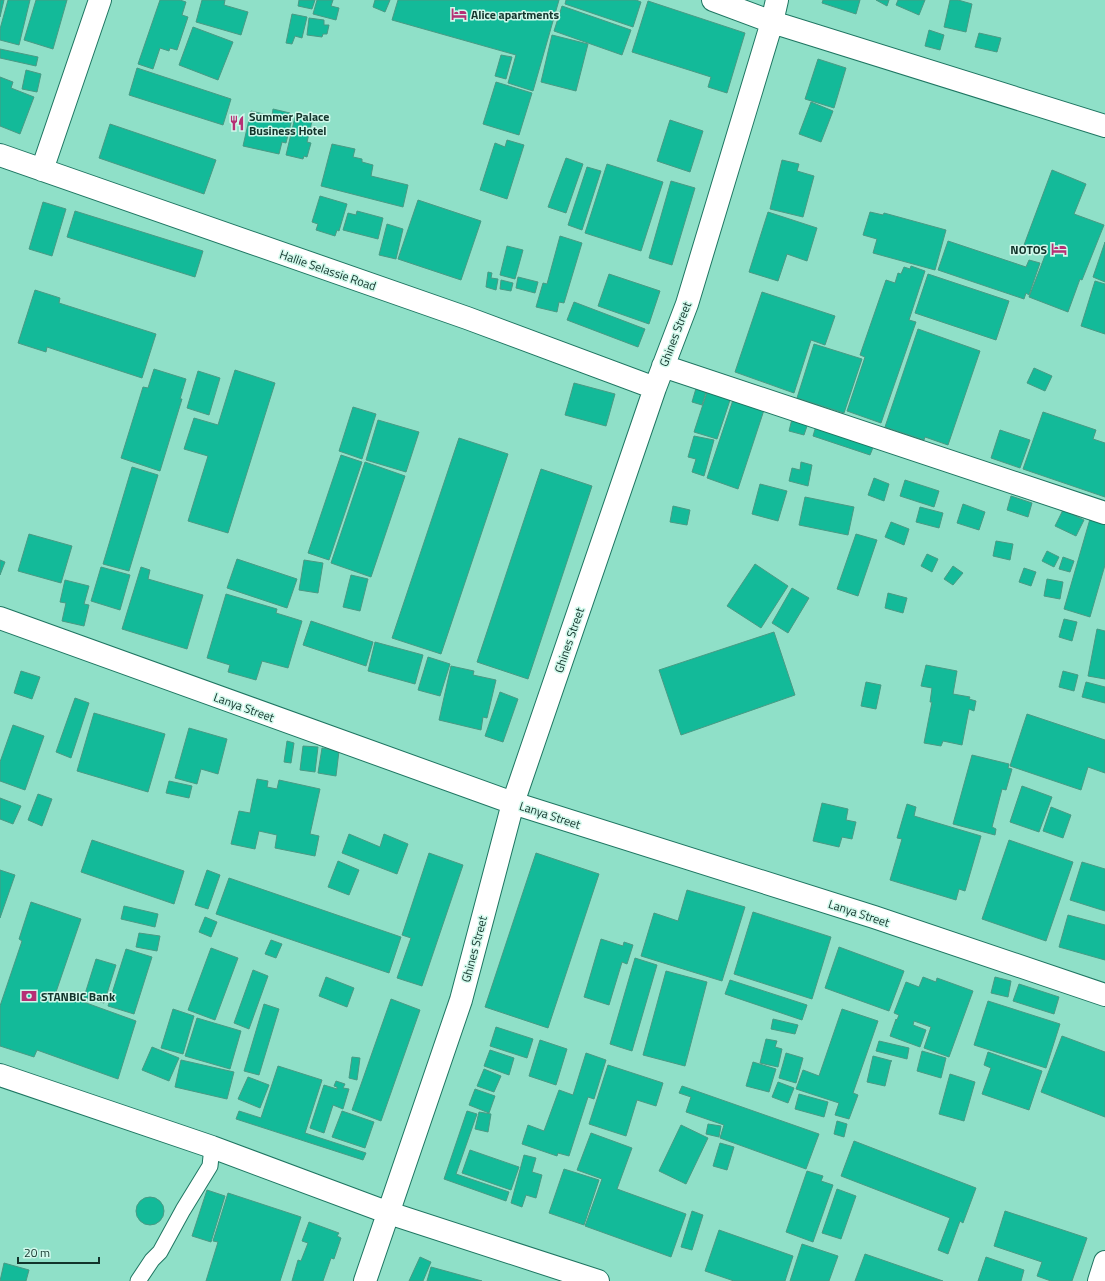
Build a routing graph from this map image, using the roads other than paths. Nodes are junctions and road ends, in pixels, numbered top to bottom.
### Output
1 (100, 0) edge
2 (713, 0) edge
3 (777, 0) edge
4 (772, 22) junction
5 (1105, 126) edge
6 (0, 155) edge
7 (42, 170) junction
8 (663, 366) junction
9 (655, 388) junction
10 (1105, 513) edge
11 (0, 618) edge
12 (513, 804) junction
13 (1105, 995) edge
14 (0, 1075) edge
15 (212, 1148) junction
16 (389, 1213) junction
17 (1105, 1262) edge
18 (138, 1281) edge
19 (365, 1281) edge
20 (598, 1281) edge
21 (1099, 1281) edge

1 - 7 street
2 - 4 street
3 - 4 street, Ghines Street
4 - 5 street
4 - 8 street, Ghines Street
6 - 7 street, Hallie Selassie Road
7 - 9 street, Hallie Selassie Road
8 - 9 street, Ghines Street
8 - 10 street
9 - 12 street, Ghines Street
11 - 12 street, Lanya Street
12 - 13 street, Lanya Street
12 - 16 street, Ghines Street
14 - 15 street
15 - 16 street
15 - 18 lane
16 - 19 street, Ghines Street
16 - 20 street
17 - 21 street

